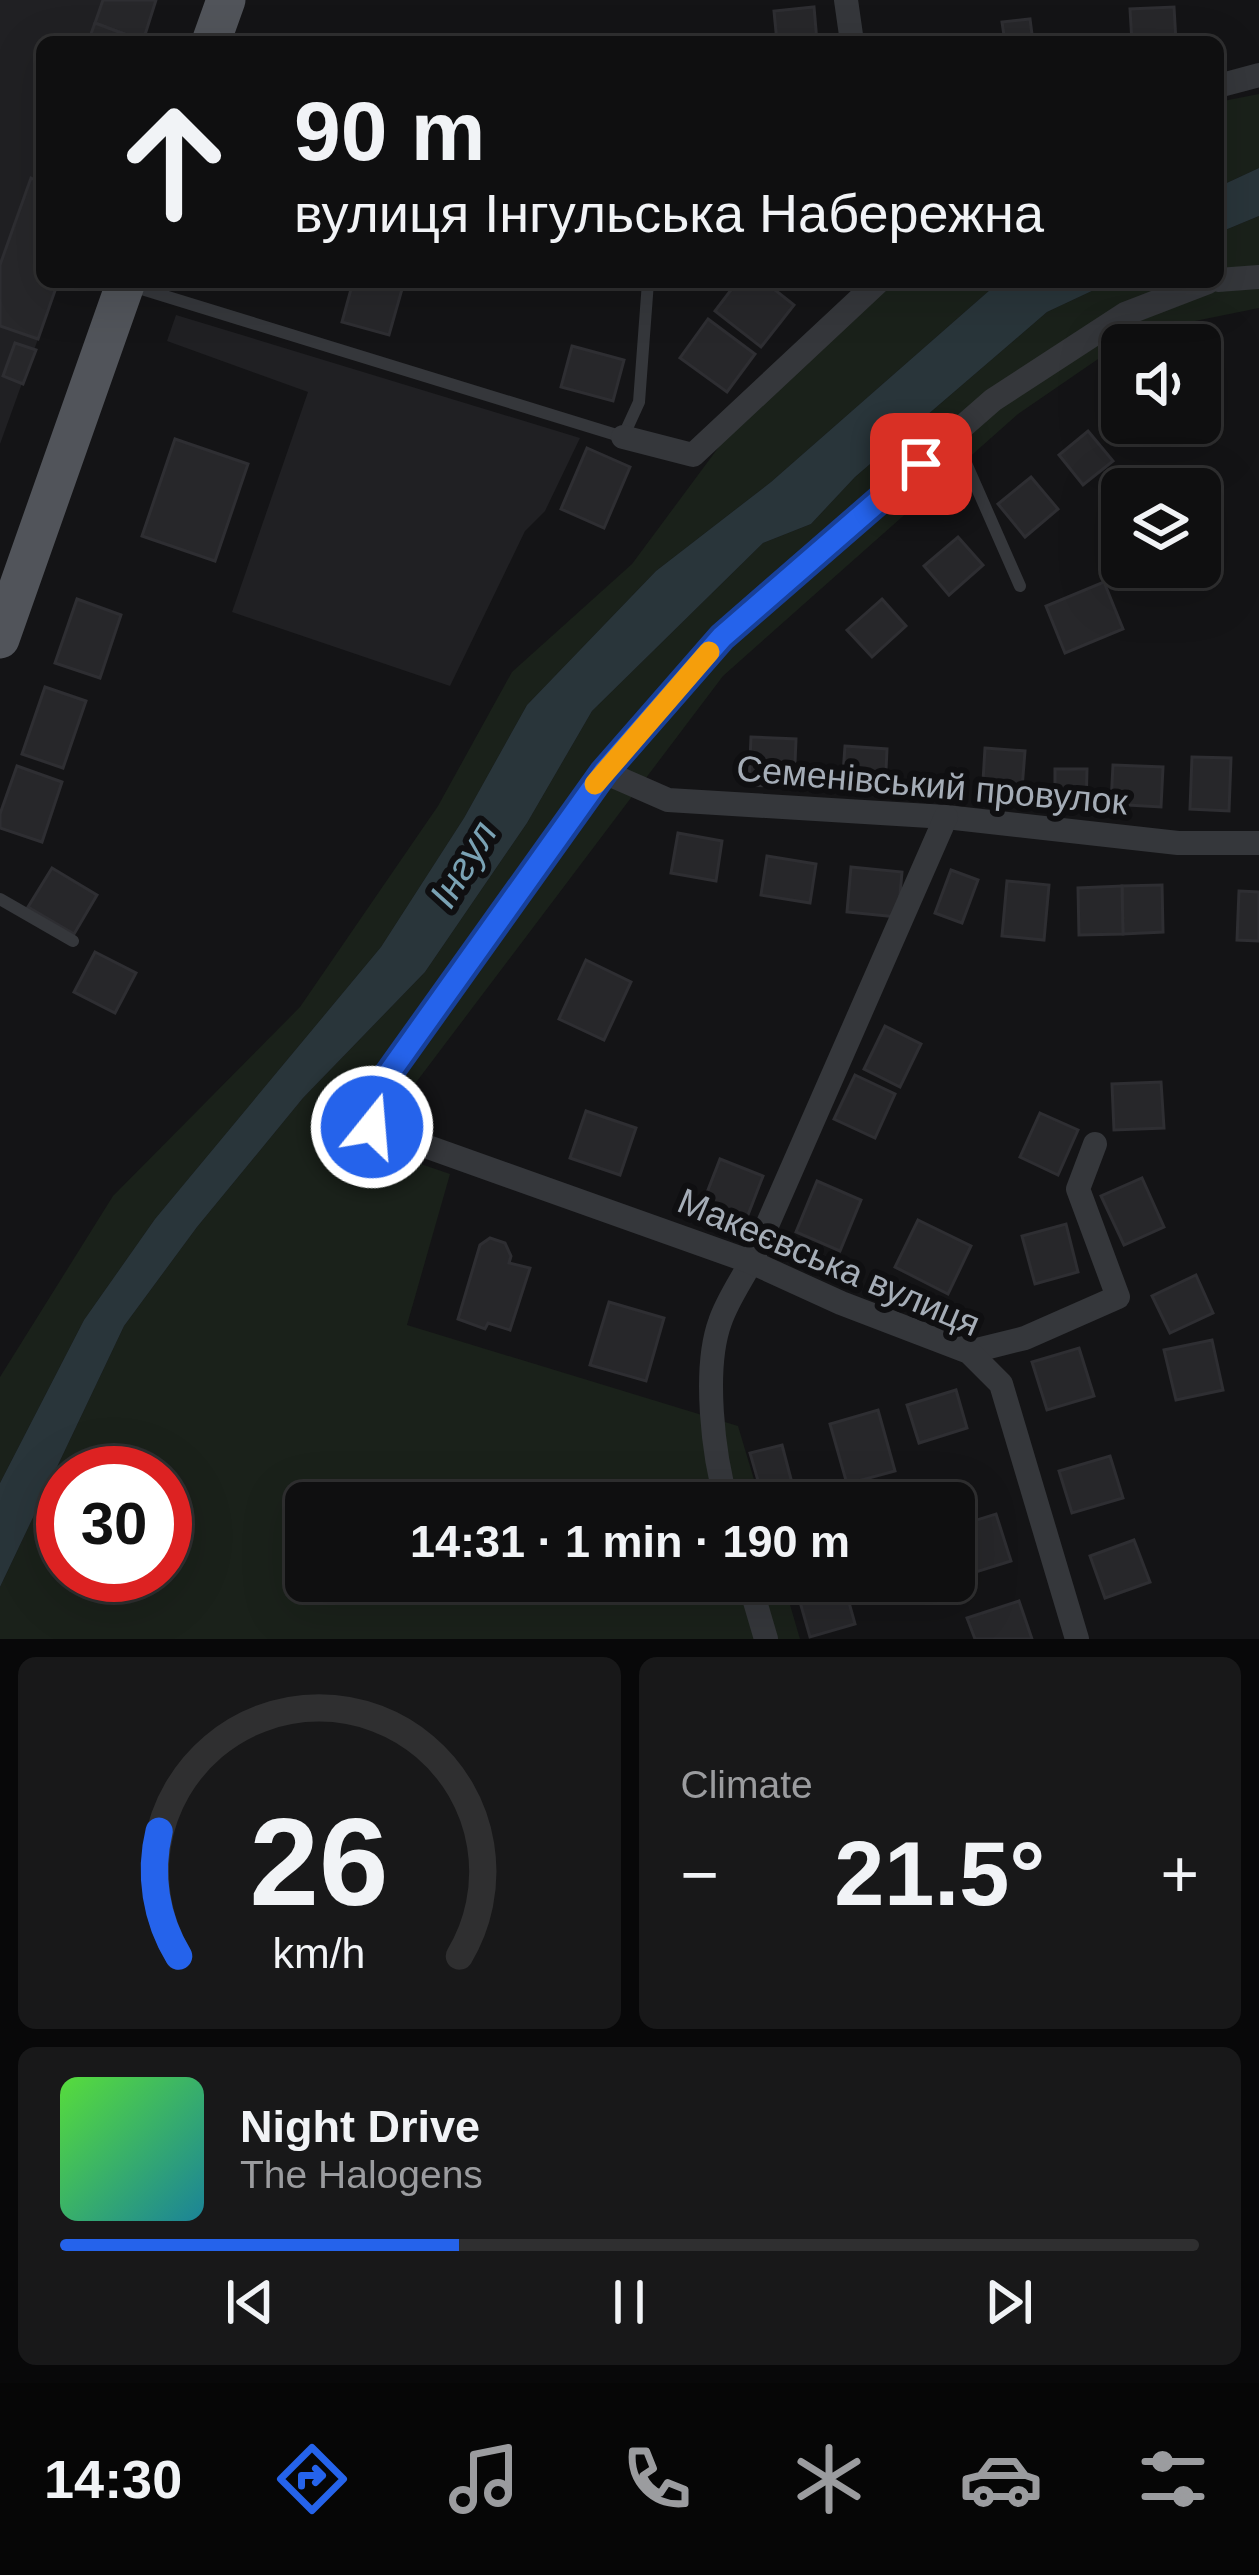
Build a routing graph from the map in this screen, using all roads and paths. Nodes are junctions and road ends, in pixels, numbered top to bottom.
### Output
1 (226, 0) edge
2 (846, 0) edge
3 (213, 36) edge
4 (851, 36) edge
5 (1259, 75) edge
6 (1224, 84) edge
7 (1259, 277) edge
8 (1224, 280) edge
9 (124, 288) edge
10 (142, 288) edge
11 (648, 288) edge
12 (872, 288) edge
13 (1192, 288) edge
14 (954, 434) junction
15 (623, 437) junction
16 (1020, 586) dead end
17 (0, 639) edge
18 (604, 772) junction
19 (946, 817) junction
20 (1259, 843) edge
21 (0, 899) edge
22 (73, 941) dead end
23 (1095, 1144) dead end
24 (751, 1262) junction
25 (969, 1352) junction
26 (723, 1482) edge
27 (755, 1602) edge
28 (766, 1639) edge
29 (1077, 1639) edge

1 - 3 main road
2 - 4 street
5 - 6 street
7 - 8 street
9 - 17 main road
10 - 15 lane
11 - 15 lane
12 - 15 street
13 - 14 street
14 - 16 lane
14 - 18 street
18 - 19 street, Семенівський провулок
18 - 24 street, Макеєвська вулиця
19 - 20 street, Семенівський провулок
19 - 24 street
21 - 22 lane
23 - 25 street
24 - 25 street, Макеєвська вулиця
24 - 26 street
25 - 29 street, Макеєвська вулиця
27 - 28 street

